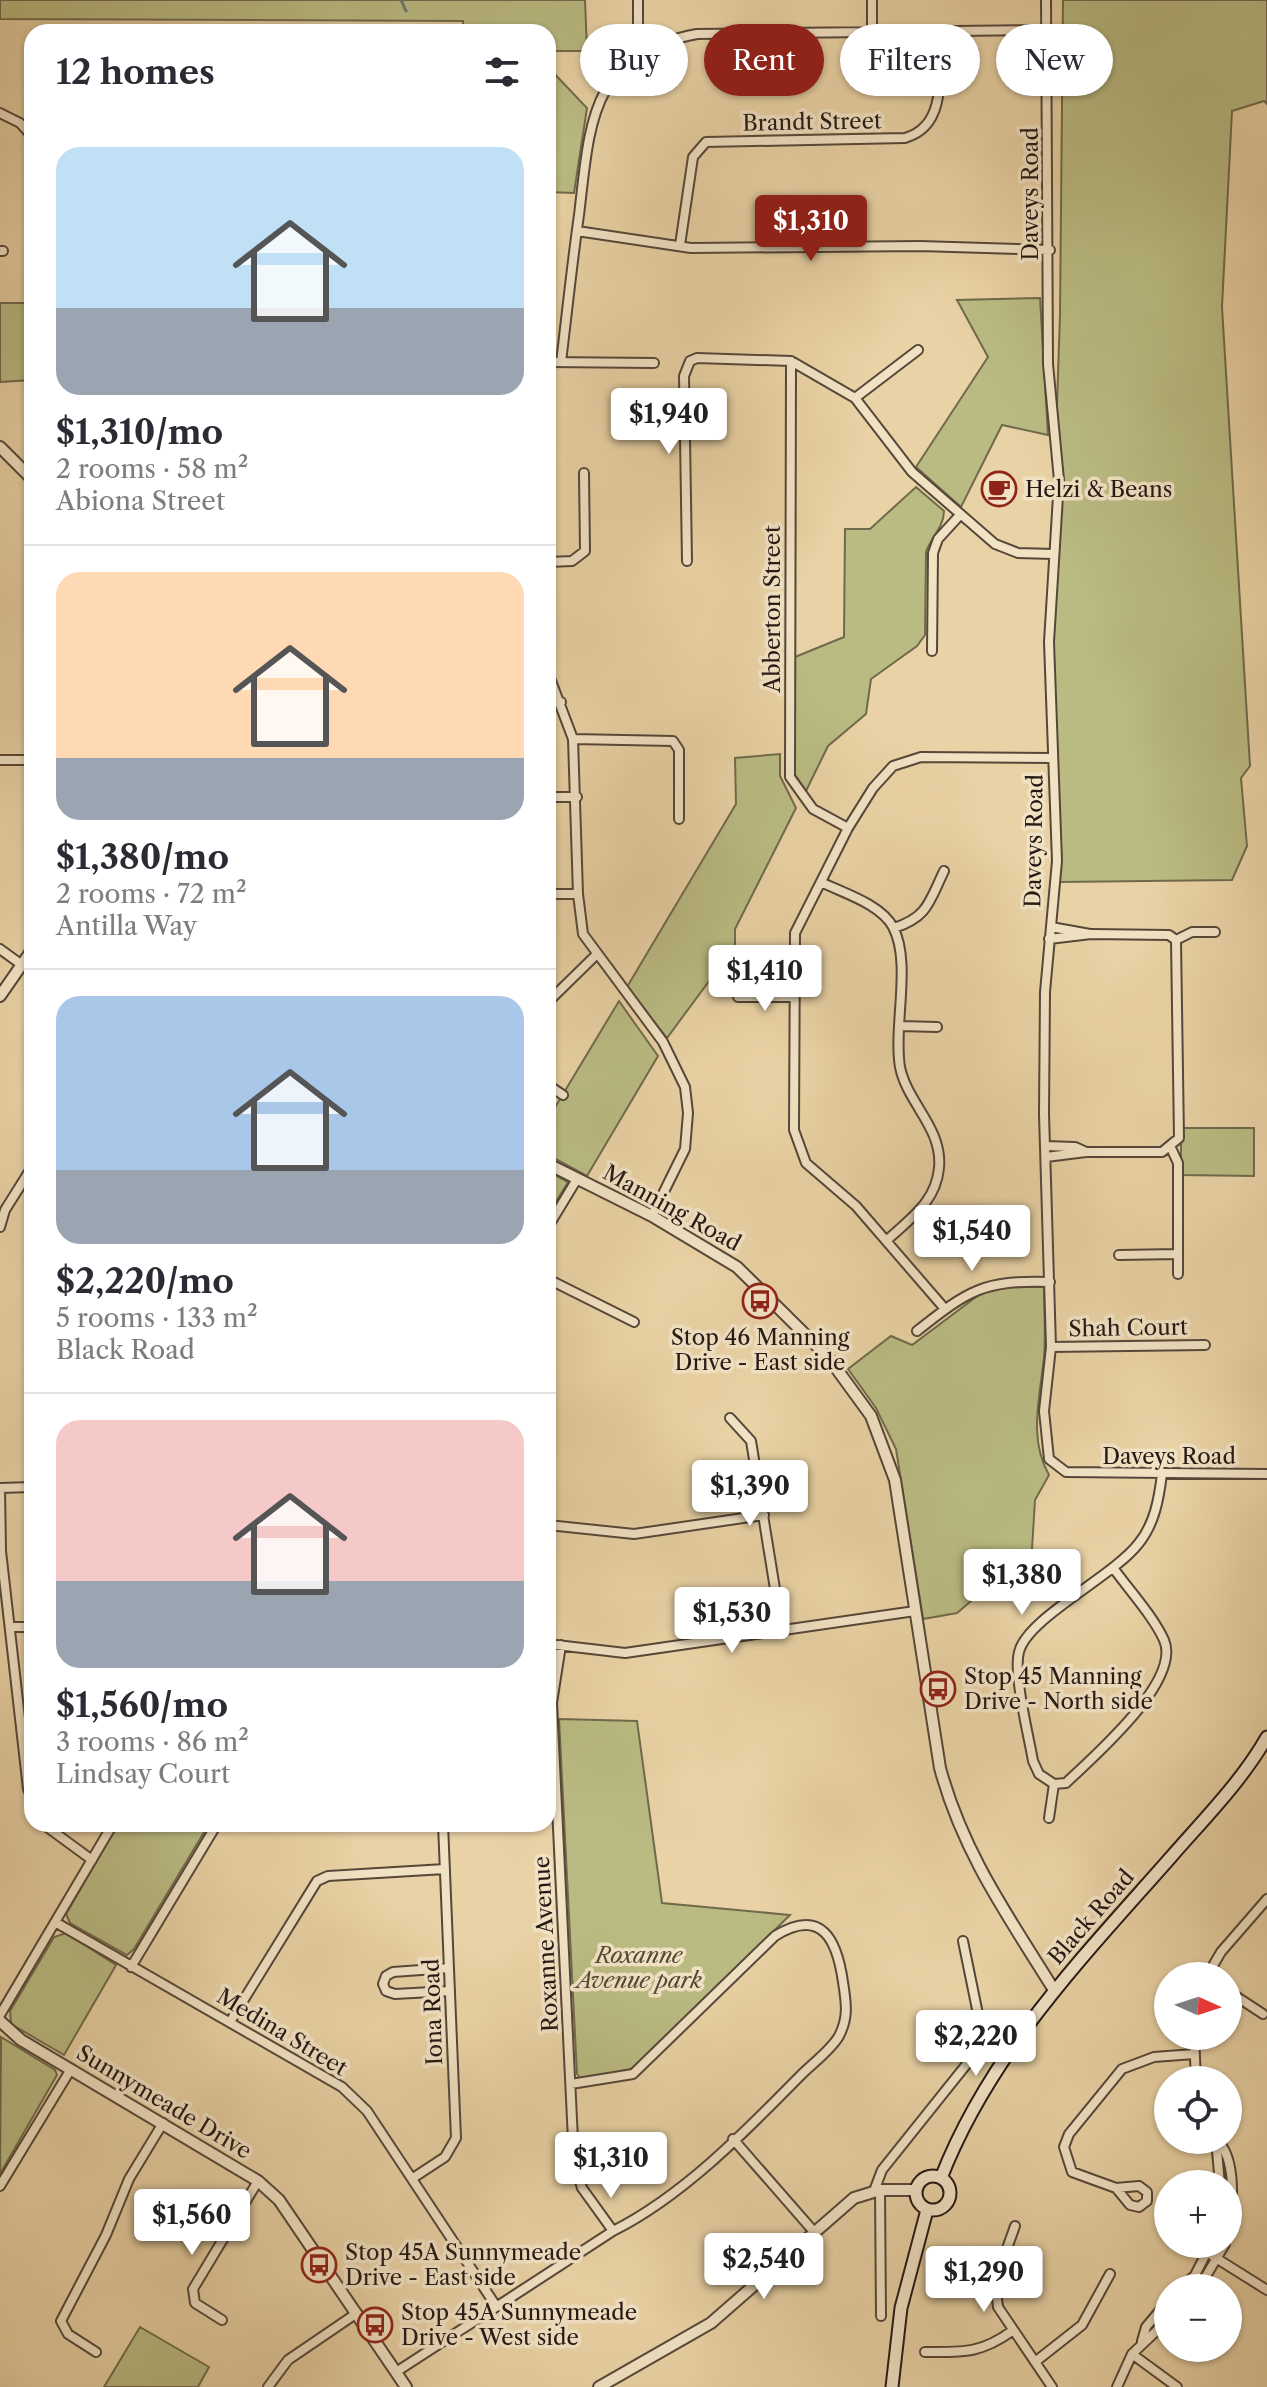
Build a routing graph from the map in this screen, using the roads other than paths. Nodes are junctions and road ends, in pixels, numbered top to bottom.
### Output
1 (638, 0) edge
2 (872, 0) edge
3 (1046, 0) edge
4 (638, 24) edge
5 (872, 24) edge
6 (1046, 24) edge
7 (840, 33) edge
8 (688, 37) edge
9 (604, 96) edge
10 (938, 96) edge
11 (1047, 96) edge
12 (0, 113) edge
13 (24, 126) edge
14 (577, 231) junction
15 (680, 245) junction
16 (1050, 250) junction
17 (918, 350) dead end
18 (791, 361) junction
19 (556, 362) edge
20 (561, 362) junction
21 (654, 363) dead end
22 (855, 398) junction
23 (0, 447) edge
24 (24, 471) edge
25 (584, 473) dead end
26 (960, 515) junction
27 (1053, 554) junction
28 (687, 561) dead end
29 (556, 562) edge
30 (932, 651) dead end
31 (556, 691) edge
32 (556, 702) edge
33 (561, 702) junction
34 (573, 739) junction
35 (1053, 758) junction
36 (0, 760) edge
37 (24, 760) edge
38 (556, 797) edge
39 (577, 797) junction
40 (679, 819) dead end
41 (848, 828) junction
42 (944, 871) dead end
43 (821, 882) junction
44 (556, 894) edge
45 (578, 894) junction
46 (1051, 927) junction
47 (894, 928) junction
48 (1215, 932) dead end
49 (1091, 934) junction
50 (1049, 939) junction
51 (1176, 940) junction
52 (0, 949) edge
53 (596, 955) junction
54 (24, 962) edge
55 (22, 965) junction
56 (556, 994) edge
57 (0, 996) edge
58 (738, 997) dead end
59 (793, 997) junction
60 (900, 1026) junction
61 (937, 1027) dead end
62 (556, 1090) edge
63 (563, 1095) dead end
64 (1045, 1146) junction
65 (1171, 1148) junction
66 (1086, 1152) junction
67 (1046, 1157) junction
68 (556, 1168) edge
69 (577, 1179) junction
70 (24, 1180) edge
71 (556, 1214) edge
72 (652, 1216) junction
73 (0, 1227) edge
74 (887, 1240) junction
75 (1178, 1254) junction
76 (1119, 1255) dead end
77 (1178, 1274) dead end
78 (1050, 1282) junction
79 (556, 1283) edge
80 (945, 1309) junction
81 (634, 1322) dead end
82 (917, 1331) dead end
83 (1205, 1345) dead end
84 (1051, 1347) junction
85 (730, 1418) dead end
86 (1162, 1474) junction
87 (1267, 1474) edge
88 (24, 1487) edge
89 (0, 1488) edge
90 (764, 1515) junction
91 (556, 1526) edge
92 (1114, 1569) junction
93 (915, 1611) junction
94 (10, 1627) junction
95 (24, 1627) edge
96 (782, 1632) junction
97 (556, 1645) edge
98 (561, 1645) junction
99 (556, 1677) edge
100 (1267, 1737) edge
101 (24, 1753) edge
102 (556, 1783) edge
103 (1054, 1784) junction
104 (1049, 1818) dead end
105 (54, 1832) edge
106 (108, 1832) edge
107 (212, 1832) edge
108 (443, 1832) edge
109 (92, 1860) junction
110 (445, 1869) junction
111 (1267, 1899) edge
112 (55, 1922) junction
113 (963, 1941) dead end
114 (1215, 1962) edge
115 (131, 1967) junction
116 (449, 1968) junction
117 (1054, 1990) junction
118 (450, 1991) junction
119 (1242, 2000) edge
120 (1263, 2014) dead end
121 (0, 2018) edge
122 (230, 2022) junction
123 (1194, 2050) edge
124 (1194, 2054) junction
125 (1195, 2066) edge
126 (71, 2069) junction
127 (571, 2084) junction
128 (163, 2123) junction
129 (733, 2139) junction
130 (413, 2178) junction
131 (941, 2178) junction
132 (258, 2181) junction
133 (0, 2186) edge
134 (1116, 2188) dead end
135 (916, 2190) junction
136 (877, 2191) junction
137 (927, 2210) junction
138 (1015, 2226) dead end
139 (613, 2231) junction
140 (815, 2233) junction
141 (1218, 2258) joint
142 (1110, 2274) dead end
143 (1208, 2274) edge
144 (1267, 2290) edge
145 (496, 2306) junction
146 (357, 2313) junction
147 (881, 2316) dead end
148 (1154, 2318) edge
149 (222, 2320) dead end
150 (1012, 2331) junction
151 (1154, 2331) edge
152 (1142, 2341) junction
153 (96, 2352) dead end
154 (925, 2352) dead end
155 (1132, 2354) junction
156 (1035, 2362) junction
157 (396, 2372) junction
158 (268, 2387) edge
159 (406, 2387) edge
160 (599, 2387) edge
161 (892, 2387) edge
162 (1052, 2387) edge
163 (1117, 2387) edge
164 (1177, 2387) edge

1 - 4 street
2 - 5 street
3 - 6 street, Daveys Road
7 - 8 street
9 - 14 street
10 - 15 street, Brandt Street
11 - 16 street, Daveys Road
12 - 13 street
14 - 15 street
14 - 20 street
15 - 16 street
16 - 27 street, Daveys Road
17 - 22 street
18 - 22 street
18 - 28 street
18 - 41 street, Abberton Street
19 - 20 street
20 - 21 street
22 - 26 street
23 - 24 street
25 - 29 street
26 - 27 street
26 - 30 street
27 - 35 street, Daveys Road
31 - 33 street
32 - 33 street
33 - 34 street
34 - 39 street
34 - 40 street
35 - 41 street
35 - 46 street, Daveys Road
36 - 37 street
38 - 39 street
39 - 45 street
41 - 43 street
42 - 47 street
43 - 47 street
43 - 59 street
44 - 45 street
45 - 53 street
46 - 49 street
46 - 50 street, Daveys Road
47 - 60 street
48 - 51 street
49 - 50 street
49 - 51 street
50 - 64 street, Daveys Road
51 - 65 street
52 - 55 street
53 - 56 street
53 - 72 street
54 - 55 street
55 - 57 street
58 - 59 street
59 - 74 street
60 - 61 street
60 - 74 street
62 - 63 street
64 - 66 street
64 - 67 street, Daveys Road
65 - 66 street
65 - 75 street
66 - 67 street
67 - 78 street, Daveys Road
68 - 69 street, Manning Road
69 - 71 street
69 - 72 street, Manning Road
70 - 73 street
72 - 93 street, Manning Road
74 - 80 street
75 - 76 street
75 - 77 street
78 - 80 street
78 - 84 street, Daveys Road
79 - 81 street
80 - 82 street
83 - 84 street, Shah Court
84 - 86 street, Daveys Road
85 - 90 street
86 - 87 street, Daveys Road
86 - 92 street
88 - 89 street
89 - 94 street
90 - 91 street
90 - 96 street
92 - 103 street
92 - 103 street
93 - 96 street
93 - 117 street, Manning Road
94 - 95 street
94 - 101 street
96 - 98 street
97 - 98 street
98 - 99 street, Roxanne Avenue
100 - 117 main road, Black Road
102 - 127 street, Roxanne Avenue
103 - 104 street
105 - 109 street
106 - 109 street
107 - 115 street
108 - 110 street, Iona Road
109 - 112 street
110 - 116 street, Iona Road
110 - 122 street
111 - 114 street
112 - 115 street, Medina Street
112 - 121 street
113 - 136 street
115 - 122 street, Medina Street
116 - 118 street, Iona Road
116 - 118 street
117 - 131 main road, Black Road
118 - 130 street, Iona Road
119 - 120 street
121 - 126 street, Sunnymeade Drive
122 - 130 street, Medina Street
123 - 124 street
124 - 125 street
124 - 134 street
126 - 128 street, Sunnymeade Drive
126 - 133 street
127 - 129 street
127 - 139 street, Roxanne Avenue
128 - 132 street, Sunnymeade Drive
128 - 153 street
129 - 139 street
129 - 140 street
130 - 145 street, Medina Street
131 - 135 main road
131 - 137 main road
132 - 146 street, Sunnymeade Drive
132 - 149 street
135 - 136 street
135 - 137 main road
136 - 140 street
136 - 147 street
137 - 161 main road
138 - 150 street
139 - 145 street
140 - 160 street
141 - 143 street
141 - 144 street
142 - 156 street
145 - 157 street
146 - 157 street, Sunnymeade Drive
146 - 158 street
148 - 152 street
150 - 154 street
150 - 156 street
151 - 152 street
152 - 155 street
155 - 163 street
155 - 164 street
156 - 162 street
157 - 159 street, Sunnymeade Drive

